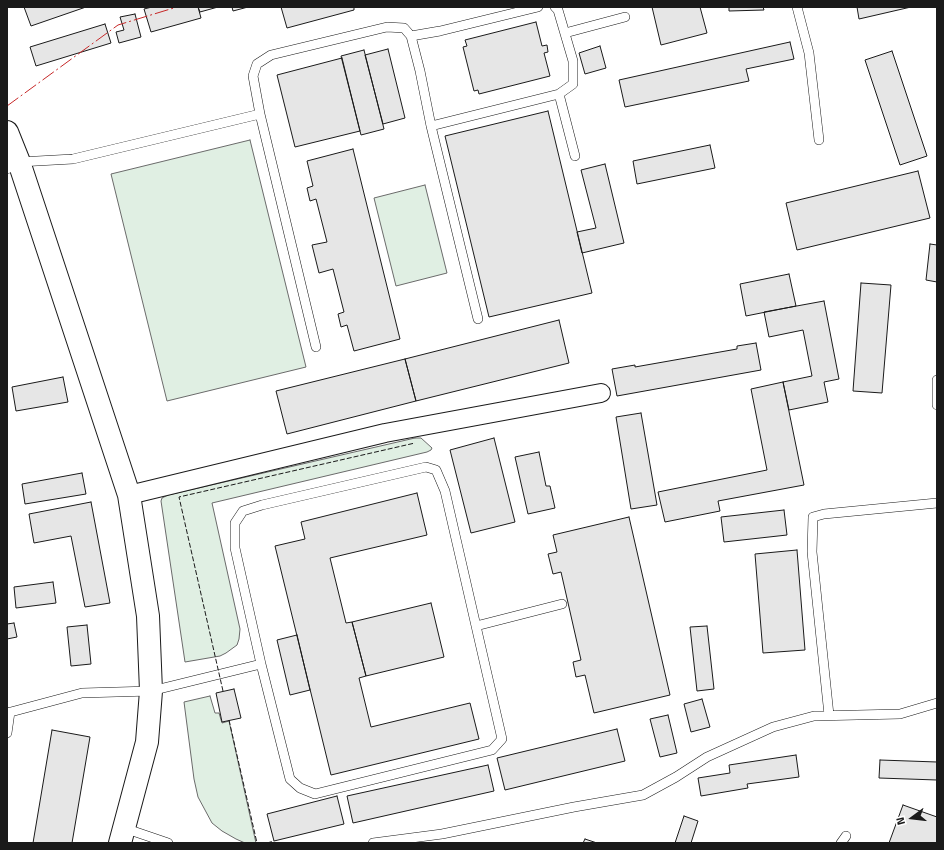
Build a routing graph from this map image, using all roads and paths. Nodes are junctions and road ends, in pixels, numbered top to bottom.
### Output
1 (538, 7) edge
2 (555, 7) edge
3 (797, 7) edge
4 (625, 17) dead end
5 (565, 33) junction
6 (411, 36) junction
7 (559, 94) junction
8 (260, 114) junction
9 (431, 126) junction
10 (7, 132) edge
11 (820, 140) dead end
12 (575, 156) dead end
13 (13, 166) edge
14 (478, 319) dead end
15 (316, 347) dead end
16 (937, 380) edge
17 (601, 393) dead end
18 (937, 405) edge
19 (129, 495) junction
20 (937, 503) edge
21 (562, 604) dead end
22 (476, 626) junction
23 (261, 664) junction
24 (151, 691) junction
25 (937, 703) edge
26 (8, 713) edge
27 (830, 715) junction
28 (7, 733) edge
29 (122, 835) edge
30 (168, 843) edge
31 (373, 843) edge

1 - 6 lane
2 - 5 lane
3 - 11 lane
4 - 5 lane
5 - 7 lane
6 - 8 lane
6 - 9 lane
7 - 9 lane
7 - 12 lane
8 - 13 lane
8 - 15 lane
9 - 14 lane
10 - 13 main road
13 - 19 main road
16 - 18 lane
17 - 19 street
19 - 24 main road
20 - 27 lane
21 - 22 lane
22 - 23 lane
22 - 23 lane
23 - 24 lane
24 - 26 lane
24 - 29 main road
25 - 27 lane
26 - 28 lane
27 - 31 lane
29 - 30 lane

